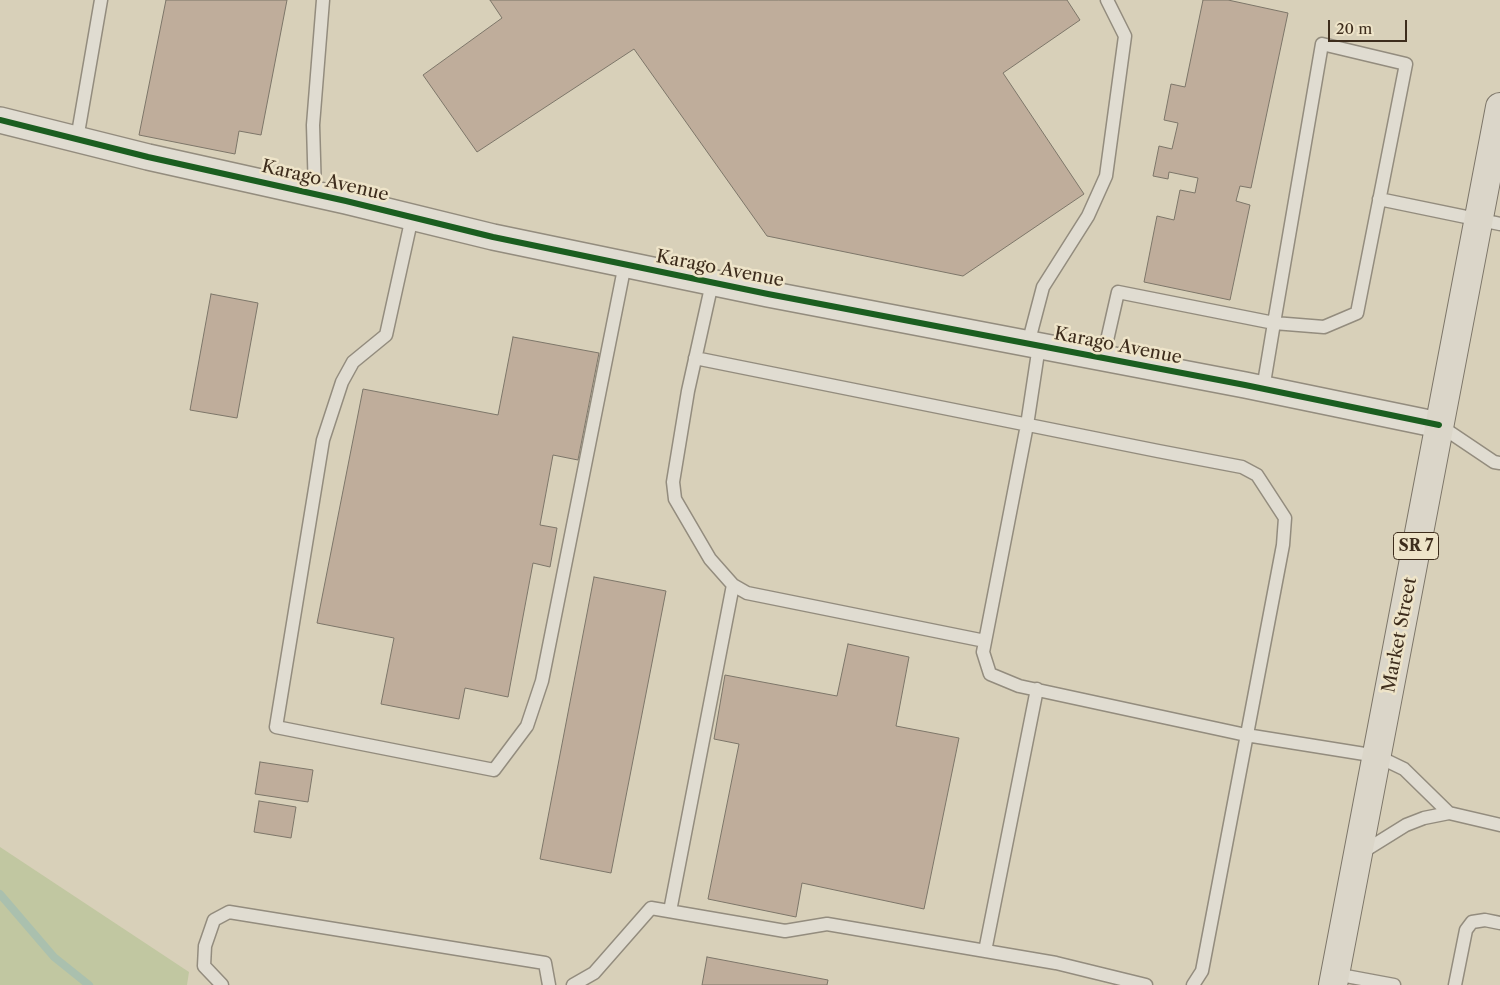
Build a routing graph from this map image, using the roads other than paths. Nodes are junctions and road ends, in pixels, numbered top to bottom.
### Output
1 (101, 0) edge
2 (323, 0) edge
3 (1107, 0) edge
4 (1500, 107) edge
5 (0, 120) edge
6 (77, 139) junction
7 (315, 194) junction
8 (1379, 199) junction
9 (412, 217) junction
10 (1489, 221) edge
11 (625, 264) junction
12 (712, 283) junction
13 (1274, 323) junction
14 (1033, 345) junction
15 (695, 358) junction
16 (1103, 358) junction
17 (1263, 389) junction
18 (1027, 425) junction
19 (1439, 425) junction
20 (1500, 463) edge
21 (733, 585) junction
22 (985, 641) junction
23 (1037, 689) junction
24 (1246, 735) junction
25 (1377, 756) junction
26 (1449, 813) junction
27 (1500, 825) edge
28 (1358, 855) junction
29 (670, 911) junction
30 (1500, 923) edge
31 (985, 951) junction
32 (1334, 980) edge
33 (222, 985) edge
34 (549, 985) edge
35 (573, 985) edge
36 (1146, 985) edge
37 (1193, 985) edge
38 (1394, 985) edge
39 (1455, 985) edge

1 - 6 lane
2 - 7 lane
3 - 14 lane
4 - 10 main road, Market Street / SR 7
5 - 6 street, Karago Avenue
6 - 7 street, Karago Avenue
7 - 9 street, Karago Avenue
8 - 10 lane
8 - 13 lane
8 - 13 lane
9 - 11 street, Karago Avenue
9 - 11 lane
10 - 19 main road, Market Street / SR 7
11 - 12 street, Karago Avenue
12 - 14 street, Karago Avenue
12 - 15 lane
13 - 16 lane
13 - 17 lane
14 - 16 street, Karago Avenue
14 - 18 lane
15 - 18 lane
15 - 21 lane
16 - 17 street, Karago Avenue
17 - 19 street, Karago Avenue
18 - 22 lane
18 - 24 lane
19 - 20 lane
19 - 25 main road, Market Street / SR 7
21 - 22 lane
21 - 29 lane
22 - 23 lane
23 - 24 lane
23 - 31 lane
24 - 25 lane
24 - 37 lane
25 - 26 lane
25 - 28 main road, Market Street / SR 7
26 - 27 lane
26 - 28 lane
28 - 32 main road, Market Street / SR 7
29 - 31 lane
29 - 35 lane
30 - 39 lane
31 - 36 lane
32 - 38 lane
33 - 34 lane

